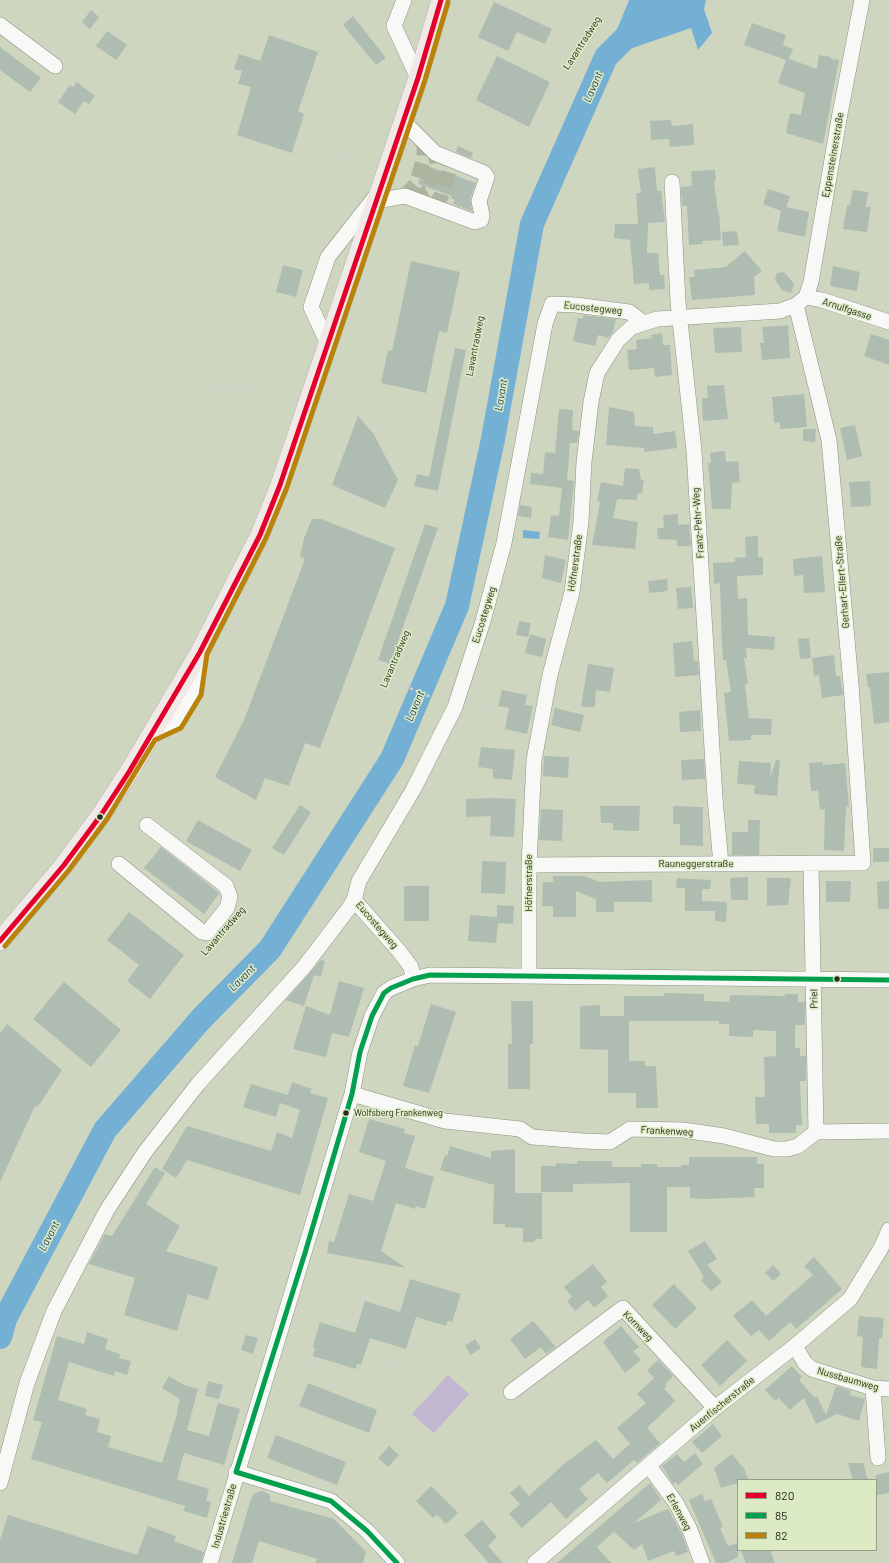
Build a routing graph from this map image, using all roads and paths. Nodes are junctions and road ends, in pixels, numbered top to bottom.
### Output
1 (310, 0) edge
2 (404, 0) edge
3 (441, 0) edge
4 (611, 0) edge
5 (862, 0) edge
6 (0, 24) edge
7 (335, 59) dead end
8 (54, 66) dead end
9 (631, 74) dead end
10 (418, 78) junction
11 (403, 121) junction
12 (296, 141) dead end
13 (387, 170) junction
14 (672, 182) dead end
15 (378, 196) junction
16 (801, 301) junction
17 (552, 304) junction
18 (681, 319) junction
19 (889, 322) edge
20 (644, 323) junction
21 (328, 344) junction
22 (335, 374) dead end
23 (0, 395) edge
24 (307, 406) junction
25 (442, 519) junction
26 (388, 679) junction
27 (456, 704) junction
28 (504, 711) dead end
29 (147, 825) dead end
30 (118, 864) dead end
31 (721, 864) junction
32 (864, 864) joint
33 (529, 865) junction
34 (811, 865) junction
35 (354, 900) junction
36 (238, 913) dead end
37 (0, 941) edge
38 (213, 943) dead end
39 (529, 976) junction
40 (569, 977) junction
41 (413, 979) junction
42 (814, 979) junction
43 (889, 980) edge
44 (582, 1061) dead end
45 (352, 1094) junction
46 (889, 1131) edge
47 (816, 1132) junction
48 (889, 1230) edge
49 (0, 1233) edge
50 (885, 1249) edge
51 (371, 1299) dead end
52 (288, 1306) junction
53 (422, 1325) dead end
54 (795, 1346) junction
55 (272, 1356) junction
56 (873, 1388) junction
57 (889, 1389) edge
58 (511, 1392) dead end
59 (358, 1402) dead end
60 (715, 1408) junction
61 (878, 1458) dead end
62 (649, 1466) junction
63 (236, 1472) junction
64 (0, 1483) edge
65 (210, 1563) edge
66 (398, 1563) edge
67 (535, 1563) edge
68 (702, 1563) edge

1 - 7 path
2 - 10 street
3 - 10 main road
4 - 25 path, Lavantradweg
5 - 16 street, Eppensteinerstraße
6 - 8 street
9 - 17 path
10 - 11 main road
11 - 13 main road
11 - 15 street
12 - 13 path
13 - 15 main road
14 - 18 street, Franz-Pehr-Weg
15 - 21 main road
15 - 21 street
16 - 18 street, Höfnerstraße
16 - 19 street, Arnulfgasse
16 - 32 street, Gerhart-Ellert-Straße
17 - 20 street, Eucostegweg
17 - 27 street, Eucostegweg
18 - 20 street, Höfnerstraße
18 - 31 street, Franz-Pehr-Weg
20 - 33 street, Höfnerstraße
21 - 24 main road
22 - 25 path
23 - 24 path
24 - 37 main road
25 - 26 path, Lavantradweg
26 - 27 path
26 - 36 path, Lavantradweg
27 - 28 path
27 - 35 street, Eucostegweg
29 - 30 street
31 - 33 street, Rauneggerstraße
31 - 34 street, Rauneggerstraße
32 - 34 street, Rauneggerstraße
33 - 39 street, Höfnerstraße
34 - 42 street, Priel
35 - 41 street, Eucostegweg
35 - 64 street
38 - 49 path, Lavantradweg
39 - 40 street, Industriestraße
39 - 41 street, Industriestraße
40 - 42 street, Industriestraße
40 - 44 path
41 - 45 street, Industriestraße
42 - 43 street, Industriestraße
42 - 47 street, Priel
45 - 47 street, Frankenweg
45 - 52 street, Industriestraße
46 - 47 street
48 - 50 street, Auenfischerstraße
50 - 54 street, Auenfischerstraße
51 - 52 path
52 - 55 street, Industriestraße
53 - 55 path
54 - 56 street, Nussbaumweg
54 - 60 street, Auenfischerstraße
55 - 59 path
55 - 63 street, Industriestraße
56 - 57 street, Nussbaumweg
56 - 61 street
58 - 60 street, Kornweg
60 - 62 street, Auenfischerstraße
62 - 67 street, Auenfischerstraße
62 - 68 street, Erlenweg
63 - 65 street, Industriestraße
63 - 66 street

